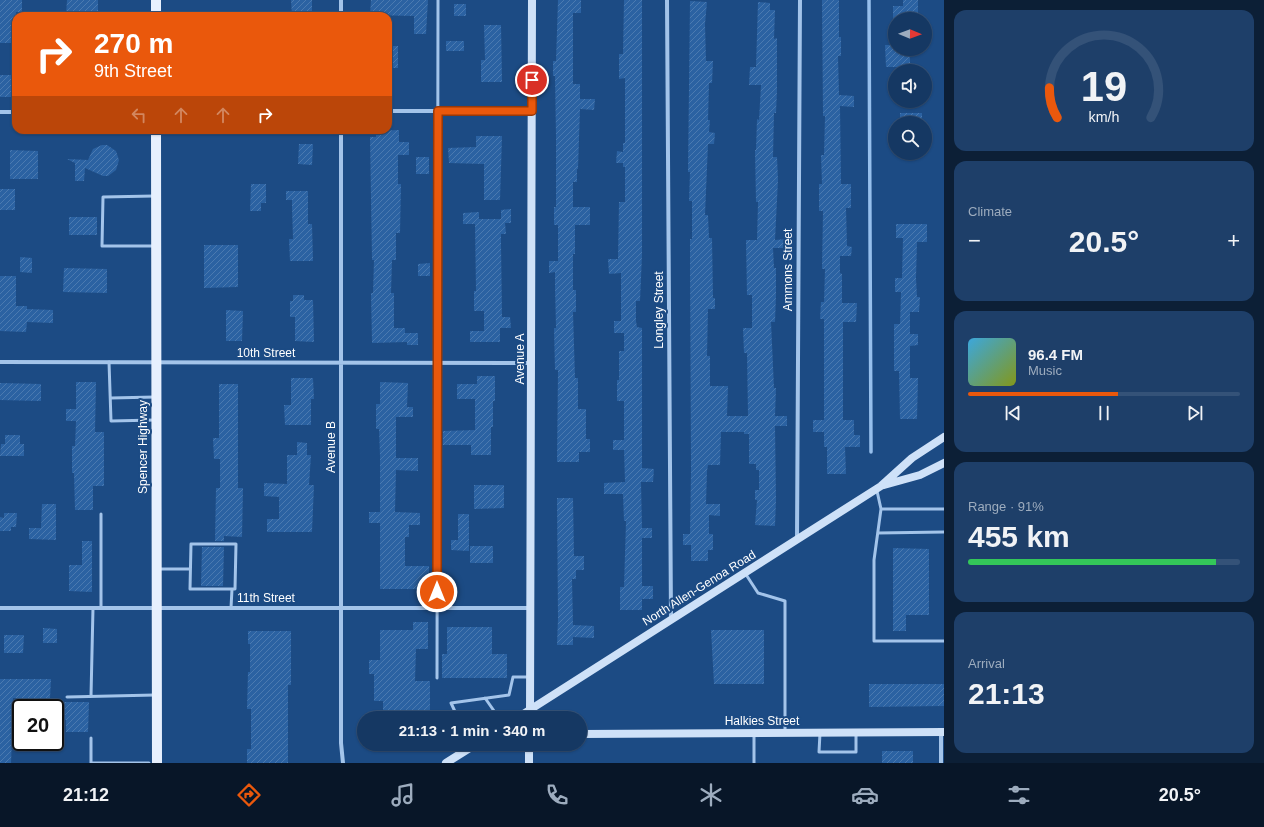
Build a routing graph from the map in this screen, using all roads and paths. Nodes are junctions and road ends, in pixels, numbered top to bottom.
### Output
1 (156, 0) edge
2 (341, 0) edge
3 (438, 0) edge
4 (532, 0) edge
5 (667, 0) edge
6 (800, 0) edge
7 (156, 12) edge
8 (341, 12) edge
9 (392, 111) edge
10 (438, 111) junction
11 (532, 111) junction
12 (0, 112) edge
13 (12, 112) edge
14 (156, 134) edge
15 (341, 134) edge
16 (156, 196) junction
17 (156, 246) junction
18 (0, 362) edge
19 (109, 362) junction
20 (156, 362) junction
21 (341, 363) junction
22 (438, 363) junction
23 (532, 363) junction
24 (156, 397) junction
25 (111, 398) junction
26 (156, 420) junction
27 (944, 437) edge
28 (944, 463) edge
29 (879, 488) junction
30 (881, 509) junction
31 (944, 509) edge
32 (101, 514) dead end
33 (944, 532) edge
34 (878, 533) junction
35 (797, 540) junction
36 (157, 569) junction
37 (190, 569) junction
38 (746, 573) junction
39 (232, 589) junction
40 (0, 608) edge
41 (93, 608) junction
42 (101, 608) junction
43 (157, 608) junction
44 (231, 608) junction
45 (341, 608) junction
46 (437, 608) junction
47 (532, 608) junction
48 (671, 620) junction
49 (944, 641) edge
50 (532, 677) junction
51 (437, 678) dead end
52 (157, 695) junction
53 (91, 696) junction
54 (67, 697) dead end
55 (485, 698) junction
56 (455, 711) edge
57 (493, 711) edge
58 (530, 711) edge
59 (534, 711) edge
60 (943, 732) edge
61 (754, 733) junction
62 (785, 733) junction
63 (820, 733) junction
64 (856, 733) junction
65 (587, 734) edge
66 (91, 738) dead end
67 (463, 751) edge
68 (529, 751) edge
69 (91, 763) edge
70 (149, 763) edge
71 (157, 763) edge
72 (343, 763) edge
73 (446, 763) edge
74 (529, 763) edge
75 (754, 763) edge
76 (942, 763) edge

1 - 7 main road
2 - 8 street
3 - 10 lane
4 - 11 street, Avenue A
5 - 48 street, Longley Street
6 - 35 street, Ammons Street
9 - 10 street
10 - 11 street
10 - 22 lane
11 - 23 street, Avenue A
12 - 13 street
14 - 16 main road, Spencer Highway
15 - 21 street, Avenue B
16 - 17 main road, Spencer Highway
16 - 17 lane
17 - 20 main road, Spencer Highway
18 - 19 street, 10th Street
19 - 20 street, 10th Street
19 - 25 lane
20 - 21 street, 10th Street
20 - 24 main road, Spencer Highway
21 - 22 street, 10th Street
21 - 45 street, Avenue B
22 - 23 street, 10th Street
22 - 46 lane
23 - 47 street, Avenue A
24 - 25 lane
24 - 26 main road, Spencer Highway
25 - 26 lane
26 - 36 main road, Spencer Highway
27 - 29 street, North Allen-Genoa Road
28 - 29 street, North Allen-Genoa Road
29 - 30 lane
29 - 35 street, North Allen-Genoa Road
30 - 31 lane
30 - 34 lane
32 - 42 lane
33 - 34 lane
34 - 49 lane
35 - 38 street, North Allen-Genoa Road
36 - 37 lane
36 - 43 main road, Spencer Highway
37 - 39 lane
37 - 39 lane
38 - 48 street, North Allen-Genoa Road
38 - 62 lane
39 - 44 lane
40 - 41 street, 11th Street
41 - 42 street, 11th Street
41 - 53 lane
42 - 43 street, 11th Street
43 - 44 street, 11th Street
43 - 52 main road, Spencer Highway
44 - 45 street, 11th Street
45 - 46 street, 11th Street
45 - 72 street, Avenue B
46 - 47 street, 11th Street
46 - 51 lane
47 - 50 street, Avenue A
48 - 59 street, North Allen-Genoa Road
50 - 55 lane
50 - 58 street, Avenue A
52 - 53 lane
52 - 71 main road, Spencer Highway
53 - 54 lane
55 - 56 lane
55 - 57 lane
60 - 64 street, Halkies Street
60 - 76 street
61 - 62 street, Halkies Street
61 - 65 street, Halkies Street
61 - 75 lane
62 - 63 street, Halkies Street
63 - 64 street, Halkies Street
63 - 64 lane
66 - 69 lane
67 - 73 street
68 - 74 street
69 - 70 lane

